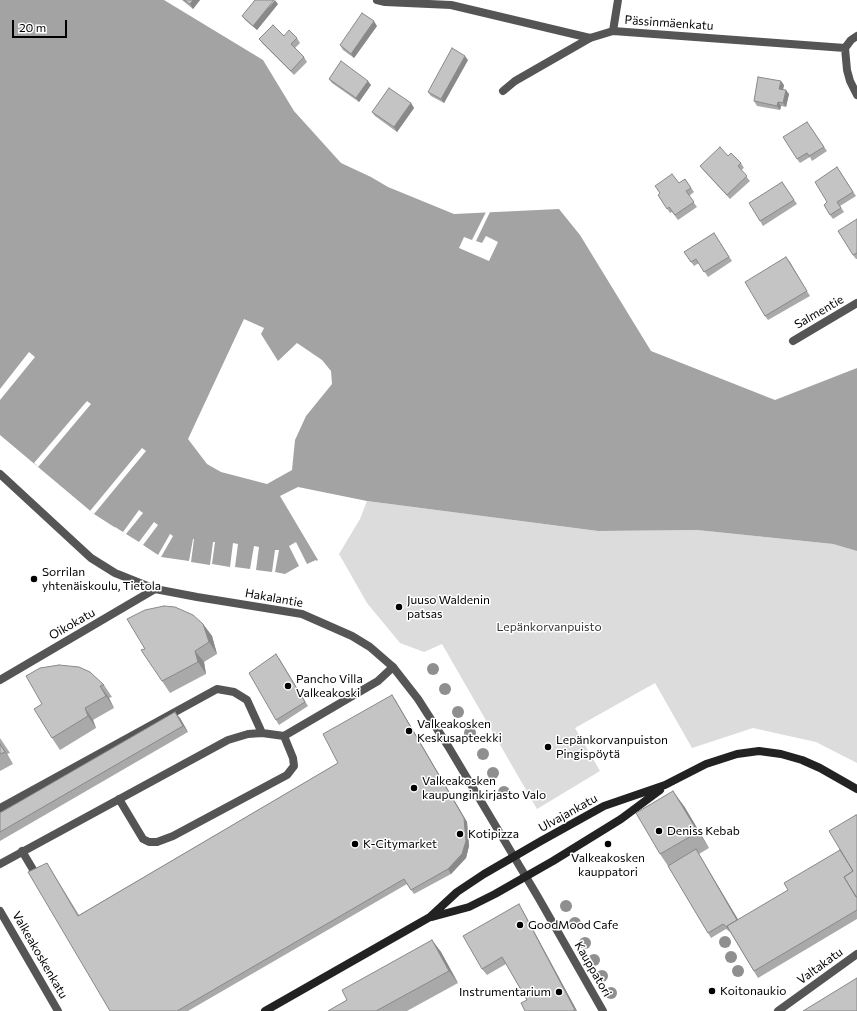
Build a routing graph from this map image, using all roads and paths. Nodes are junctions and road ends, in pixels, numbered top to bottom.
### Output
1 (377, 0) edge
2 (618, 0) edge
3 (613, 31) junction
4 (857, 36) edge
5 (590, 38) junction
6 (845, 48) junction
7 (503, 91) dead end
8 (857, 95) edge
9 (857, 303) edge
10 (793, 341) dead end
11 (0, 474) edge
12 (155, 589) junction
13 (393, 667) junction
14 (0, 680) edge
15 (262, 733) junction
16 (284, 736) junction
17 (665, 785) junction
18 (857, 790) edge
19 (119, 799) junction
20 (0, 808) edge
21 (22, 851) junction
22 (514, 857) junction
23 (0, 864) edge
24 (526, 877) junction
25 (42, 886) edge
26 (0, 911) edge
27 (430, 917) junction
28 (857, 954) edge
29 (58, 1011) edge
30 (265, 1011) edge
31 (603, 1011) edge
32 (778, 1011) edge

1 - 5 street
2 - 3 street
3 - 5 street, Pässinmäenkatu
3 - 6 street, Pässinmäenkatu
4 - 6 street
5 - 7 street, Pässinmäenkatu
6 - 8 street
9 - 10 street, Salmentie
11 - 12 street, Hakalantie
12 - 13 street, Hakalantie
12 - 14 street, Oikokatu
13 - 16 street
13 - 22 street, Hakalantie
15 - 16 street
15 - 19 street
15 - 20 street
16 - 19 street
17 - 18 main road, Ulvajankatu
17 - 22 main road, Ulvajankatu
17 - 24 main road, Ulvajankatu
19 - 21 street
21 - 23 street
21 - 25 street
22 - 24 street, Kauppatori
22 - 27 main road, Ulvajankatu
24 - 27 main road, Ulvajankatu
24 - 31 street, Kauppatori
26 - 29 street, Valkeakoskenkatu
27 - 30 main road, Ulvajankatu
28 - 32 street, Valtakatu

